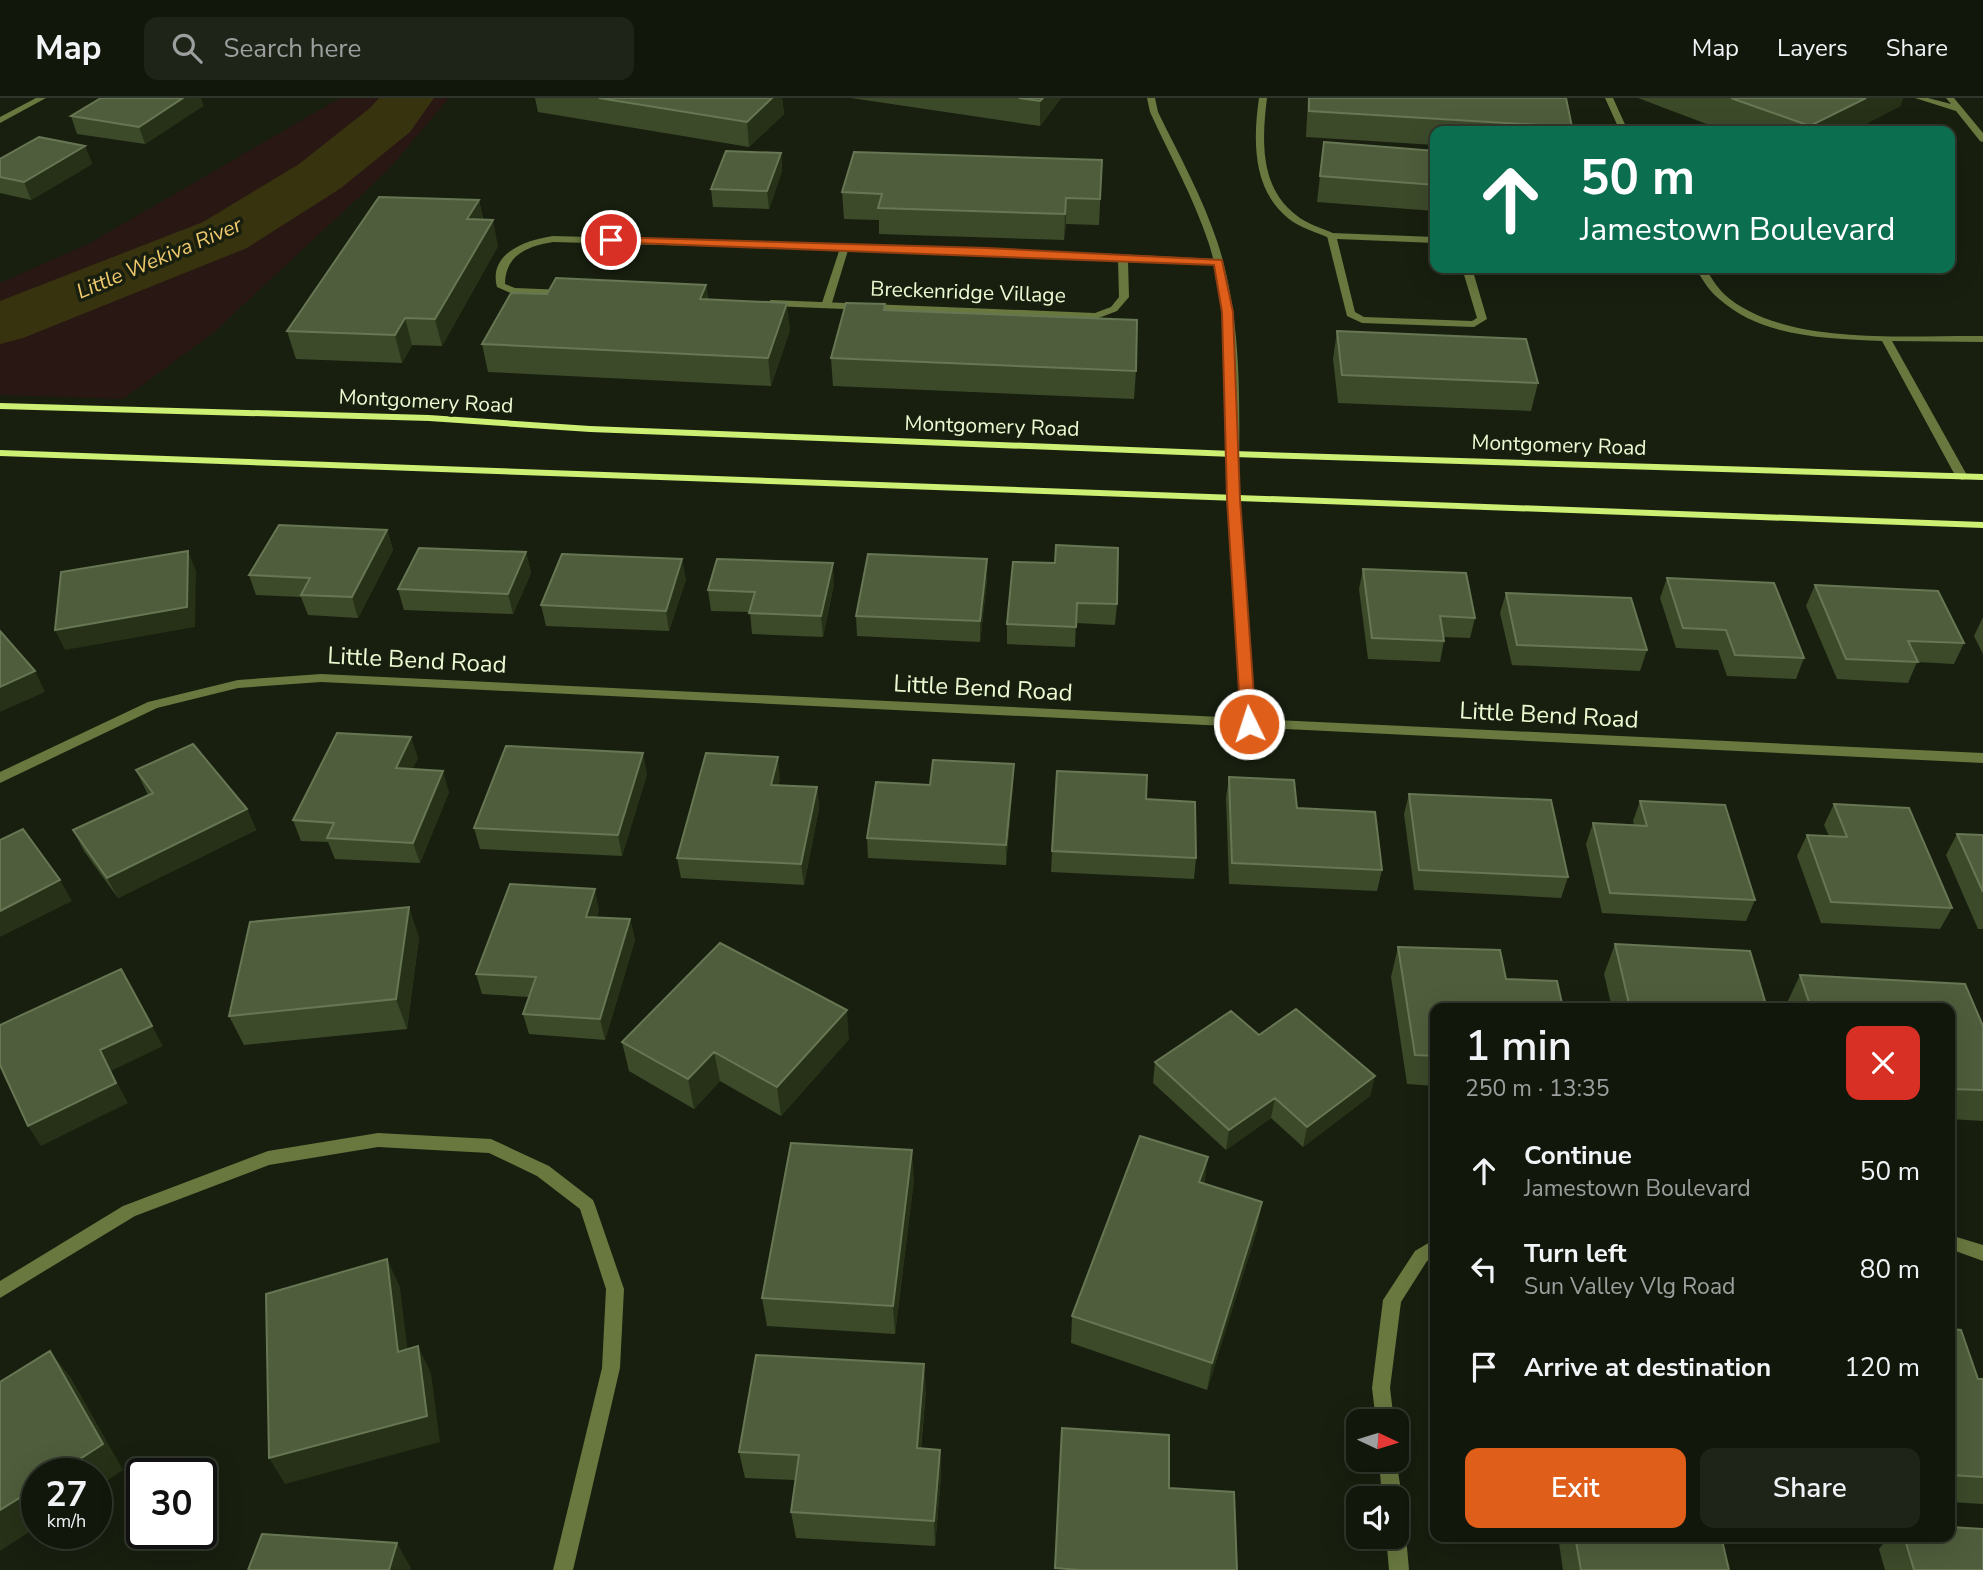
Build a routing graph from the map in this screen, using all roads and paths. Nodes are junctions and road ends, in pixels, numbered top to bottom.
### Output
1 (42, 98) edge
2 (1151, 98) edge
3 (1264, 98) edge
4 (1609, 98) edge
5 (1919, 98) edge
6 (1950, 98) edge
7 (1958, 109) junction
8 (0, 120) edge
9 (1622, 126) edge
10 (1983, 139) edge
11 (1332, 236) junction
12 (1430, 240) edge
13 (844, 247) junction
14 (1123, 258) junction
15 (1218, 262) junction
16 (1468, 273) edge
17 (1704, 273) edge
18 (581, 294) edge
19 (758, 303) edge
20 (826, 306) junction
21 (1885, 338) junction
22 (1983, 339) edge
23 (0, 406) edge
24 (0, 453) edge
25 (1233, 454) junction
26 (1962, 477) junction
27 (1983, 477) edge
28 (1233, 499) junction
29 (1983, 525) edge
30 (1249, 724) junction
31 (1983, 758) edge
32 (0, 778) edge
33 (1955, 1244) edge
34 (1430, 1250) edge
35 (1983, 1253) edge
36 (0, 1290) edge
37 (1384, 1409) edge
38 (1397, 1549) edge
39 (563, 1570) edge
40 (1399, 1570) edge

1 - 8 street
2 - 15 street
3 - 11 street
4 - 9 street
5 - 7 street
6 - 7 street
7 - 10 street
11 - 12 street
11 - 16 street
13 - 14 street
13 - 18 street
13 - 20 street
14 - 15 street
14 - 20 street, Breckenridge Village
15 - 25 street
17 - 21 street
19 - 20 street, Breckenridge Village
21 - 22 street
21 - 26 street
23 - 25 main road, Montgomery Road
24 - 28 main road
25 - 26 main road, Montgomery Road
25 - 28 street
26 - 27 main road, Montgomery Road
28 - 29 main road
28 - 30 street
30 - 31 street, Little Bend Road
30 - 32 street, Little Bend Road
33 - 35 street
34 - 37 street
36 - 39 street
38 - 40 street

